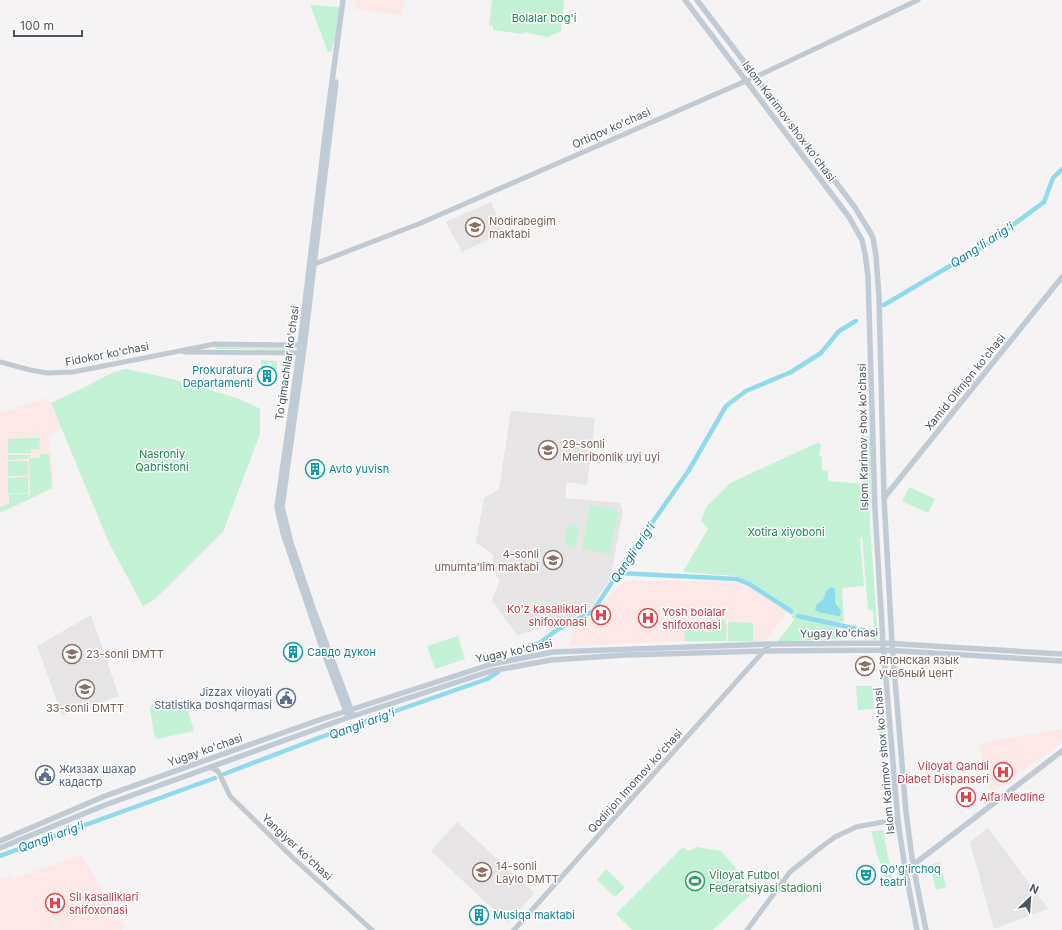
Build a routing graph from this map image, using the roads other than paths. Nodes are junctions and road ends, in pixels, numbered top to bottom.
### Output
1 (343, 0) edge
2 (347, 0) edge
3 (685, 0) edge
4 (697, 0) edge
5 (918, 0) edge
6 (755, 77) junction
7 (746, 81) junction
8 (311, 266) junction
9 (1062, 277) edge
10 (303, 344) junction
11 (171, 352) junction
12 (299, 353) junction
13 (0, 362) edge
14 (871, 363) junction
15 (880, 364) junction
16 (884, 498) junction
17 (883, 643) junction
18 (770, 644) junction
19 (892, 646) junction
20 (884, 650) junction
21 (765, 651) junction
22 (1062, 654) edge
23 (1062, 661) edge
24 (350, 714) junction
25 (1062, 751) edge
26 (222, 763) junction
27 (210, 767) junction
28 (218, 771) junction
29 (898, 822) junction
30 (0, 841) edge
31 (0, 848) edge
32 (913, 866) junction
33 (372, 930) edge
34 (514, 930) edge
35 (747, 930) edge
36 (917, 930) edge
37 (926, 930) edge

1 - 8 main road, To'qimachilar ko'chasi
2 - 8 main road, To'qimachilar ko'chasi
3 - 7 main road, Islom Karimov shox ko'chasi
4 - 6 main road, Islom Karimov shox ko'chasi
5 - 6 street, Ortiqov ko'chasi
6 - 7 street, Ortiqov ko'chasi
6 - 15 main road, Islom Karimov shox ko'chasi
7 - 8 street, Ortiqov ko'chasi
7 - 14 main road, Islom Karimov shox ko'chasi
8 - 10 main road, To'qimachilar ko'chasi
9 - 16 main road, Xamid Olimjon ko'chasi
10 - 11 street, Fidokor ko'chasi
10 - 12 main road, To'qimachilar ko'chasi
10 - 24 main road, To'qimachilar ko'chasi
11 - 12 street, Fidokor ko'chasi
11 - 13 street, Fidokor ko'chasi
12 - 24 main road, To'qimachilar ko'chasi
14 - 15 main road
14 - 17 main road, Islom Karimov shox ko'chasi
15 - 16 main road, Islom Karimov shox ko'chasi
16 - 19 main road, Islom Karimov shox ko'chasi
17 - 18 main road, Yugay ko'chasi
17 - 19 main road, Yugay ko'chasi
17 - 20 main road, Islom Karimov shox ko'chasi
18 - 21 street, Qodirjon Imomov ko'chasi
18 - 24 main road, Yugay ko'chasi
19 - 20 main road, Yugay ko'chasi
19 - 22 main road, Yugay ko'chasi
19 - 23 main road, Yugay ko'chasi
19 - 32 main road, Islom Karimov shox ko'chasi
20 - 21 main road, Yugay ko'chasi
20 - 29 main road, Islom Karimov shox ko'chasi
21 - 24 main road, Yugay ko'chasi
21 - 34 street, Qodirjon Imomov ko'chasi
24 - 26 main road, Yugay ko'chasi
24 - 30 main road, Yugay ko'chasi
25 - 32 main road
26 - 27 main road, Yugay ko'chasi
26 - 28 street
27 - 28 street, Yugay ko'chasi
27 - 31 main road, Yugay ko'chasi
28 - 33 street, Yangiyer ko'chasi
29 - 35 street
29 - 36 main road, Islom Karimov shox ko'chasi
32 - 37 main road, Islom Karimov shox ko'chasi

